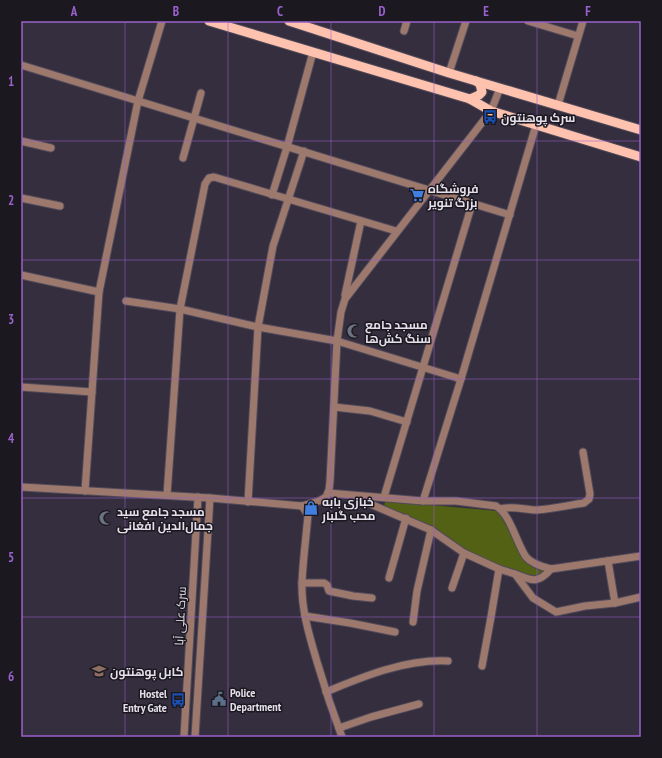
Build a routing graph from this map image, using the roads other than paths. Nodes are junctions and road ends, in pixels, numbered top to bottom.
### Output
1 (162, 21) edge
2 (209, 21) edge
3 (289, 21) edge
4 (408, 21) edge
5 (466, 21) edge
6 (528, 21) edge
7 (583, 21) edge
8 (404, 31) dead end
9 (578, 36) junction
10 (313, 52) junction
11 (21, 65) edge
12 (449, 72) junction
13 (476, 80) junction
14 (500, 88) junction
15 (201, 94) dead end
16 (470, 99) junction
17 (138, 101) junction
18 (558, 105) junction
19 (491, 111) junction
20 (194, 118) junction
21 (536, 125) junction
22 (641, 130) edge
23 (21, 142) edge
24 (287, 147) junction
25 (51, 148) dead end
26 (304, 151) junction
27 (641, 157) edge
28 (183, 158) dead end
29 (429, 190) junction
30 (272, 195) junction
31 (21, 198) edge
32 (289, 199) junction
33 (472, 204) junction
34 (60, 206) dead end
35 (510, 215) junction
36 (361, 220) junction
37 (396, 231) junction
38 (21, 275) edge
39 (99, 292) junction
40 (345, 299) junction
41 (126, 301) dead end
42 (180, 310) junction
43 (258, 327) junction
44 (337, 341) junction
45 (422, 367) junction
46 (461, 379) junction
47 (21, 387) edge
48 (92, 392) junction
49 (334, 407) junction
50 (407, 422) junction
51 (583, 452) dead end
52 (21, 487) edge
53 (85, 491) junction
54 (328, 493) junction
55 (167, 495) junction
56 (349, 495) junction
57 (198, 497) junction
58 (384, 497) junction
59 (210, 498) junction
60 (423, 500) junction
61 (248, 502) junction
62 (302, 506) junction
63 (503, 508) junction
64 (406, 518) junction
65 (431, 530) junction
66 (464, 553) junction
67 (641, 556) edge
68 (608, 561) junction
69 (499, 568) junction
70 (551, 569) junction
71 (515, 574) junction
72 (389, 578) dead end
73 (302, 583) junction
74 (452, 588) dead end
75 (641, 597) edge
76 (372, 598) dead end
77 (615, 603) junction
78 (305, 616) junction
79 (413, 622) dead end
80 (395, 632) dead end
81 (448, 661) dead end
82 (482, 666) dead end
83 (326, 692) junction
84 (187, 695) junction
85 (197, 696) junction
86 (419, 704) dead end
87 (339, 728) junction
88 (184, 737) edge
89 (195, 737) edge
90 (342, 737) edge

1 - 17 street
2 - 10 main road
3 - 12 main road
4 - 8 street
5 - 12 street
6 - 9 street
7 - 9 street
9 - 18 street
10 - 16 main road
10 - 24 street
11 - 17 street
12 - 13 main road
13 - 14 main road
13 - 16 main road
14 - 18 main road
14 - 19 street
15 - 20 street
16 - 19 main road
17 - 20 street
17 - 39 street
18 - 22 main road
19 - 21 main road
19 - 29 street
20 - 24 street
20 - 28 street
21 - 27 main road
21 - 35 street
23 - 25 street
24 - 26 street
24 - 30 street
26 - 29 street
26 - 32 street
29 - 33 street
29 - 37 street
30 - 32 street
30 - 42 street
31 - 34 street
32 - 36 street
32 - 43 street
33 - 35 street
33 - 45 street
35 - 46 street
36 - 37 street
36 - 40 street
37 - 40 street
38 - 39 street
39 - 48 street
40 - 44 street
41 - 42 street
42 - 43 street
42 - 55 street
43 - 44 street
43 - 61 street
44 - 45 street
44 - 49 street
45 - 46 street
45 - 50 street
46 - 60 street
47 - 48 street
48 - 53 street
49 - 50 street
49 - 54 street
50 - 58 street
51 - 63 street
52 - 53 street
53 - 55 street
54 - 56 street
54 - 62 street
55 - 57 street
56 - 58 street
56 - 64 street
57 - 59 street
57 - 84 street, سرک علی آبا
58 - 60 street
59 - 61 street
59 - 85 street
60 - 63 street
61 - 62 street
62 - 73 street
63 - 70 street
64 - 65 street
64 - 72 street
65 - 66 street
65 - 79 street
66 - 69 street
66 - 74 street
67 - 68 street
68 - 70 street
68 - 77 street
69 - 71 street
69 - 82 street
70 - 71 street
71 - 77 street
73 - 76 street
73 - 78 street
75 - 77 street
78 - 80 street
78 - 83 street
81 - 83 street
83 - 87 street
84 - 85 street
84 - 88 street, سرک علی آبا
85 - 89 street
86 - 87 street
87 - 90 street

